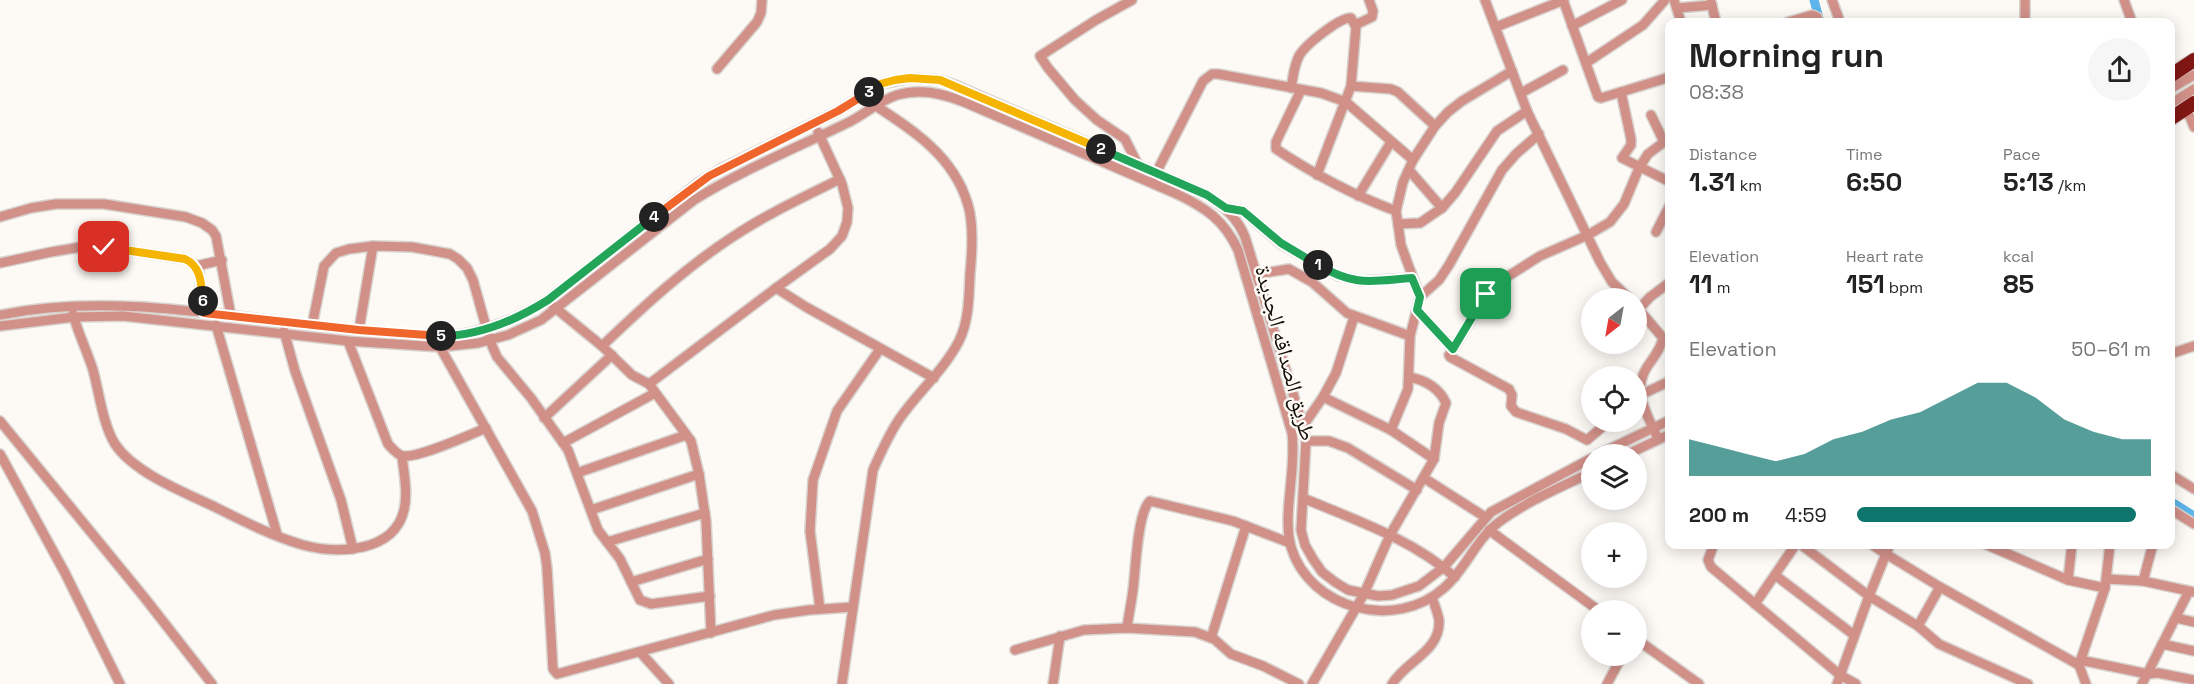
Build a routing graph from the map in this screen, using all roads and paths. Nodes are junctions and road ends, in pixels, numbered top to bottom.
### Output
1 (762, 0) edge
2 (1132, 0) edge
3 (1369, 0) edge
4 (1485, 0) edge
5 (1563, 0) edge
6 (1665, 0) edge
7 (1832, 0) edge
8 (2025, 0) edge
9 (2124, 0) edge
10 (1619, 1) edge
11 (1122, 3) edge
12 (1711, 3) edge
13 (1675, 4) edge
14 (1680, 18) edge
15 (1715, 18) edge
16 (1802, 18) edge
17 (1817, 18) edge
18 (1839, 18) edge
19 (2025, 18) edge
20 (2131, 18) edge
21 (1356, 25) junction
22 (1572, 26) junction
23 (1496, 27) junction
24 (2194, 60) edge
25 (1586, 63) junction
26 (717, 69) dead end
27 (1563, 70) dead end
28 (1512, 71) junction
29 (2175, 73) edge
30 (2194, 75) edge
31 (1665, 79) edge
32 (1351, 86) junction
33 (2175, 86) edge
34 (1296, 89) junction
35 (2194, 89) edge
36 (1621, 92) junction
37 (1521, 93) junction
38 (862, 97) junction
39 (1346, 102) junction
40 (876, 106) junction
41 (2182, 106) edge
42 (1527, 111) junction
43 (1651, 115) dead end
44 (814, 123) junction
45 (1435, 126) junction
46 (2194, 127) edge
47 (1539, 134) junction
48 (819, 135) junction
49 (1391, 142) junction
50 (1413, 160) junction
51 (1138, 165) junction
52 (1639, 168) junction
53 (1409, 170) junction
54 (1156, 172) junction
55 (1317, 176) junction
56 (840, 179) junction
57 (1665, 181) edge
58 (1151, 182) junction
59 (1358, 196) junction
60 (1226, 208) junction
61 (1442, 208) junction
62 (1396, 211) junction
63 (1665, 215) edge
64 (0, 217) edge
65 (1398, 224) junction
66 (1656, 232) dead end
67 (1588, 235) junction
68 (373, 246) junction
69 (222, 260) junction
70 (0, 263) edge
71 (196, 266) junction
72 (1257, 274) junction
73 (1412, 278) junction
74 (1665, 286) edge
75 (776, 288) junction
76 (1620, 288) edge
77 (1420, 297) junction
78 (548, 300) junction
79 (1647, 300) edge
80 (71, 306) junction
81 (556, 310) junction
82 (1417, 310) junction
83 (204, 313) junction
84 (0, 315) edge
85 (231, 316) junction
86 (1354, 316) junction
87 (74, 317) junction
88 (1647, 318) edge
89 (283, 323) junction
90 (216, 325) junction
91 (0, 326) edge
92 (312, 326) junction
93 (488, 328) junction
94 (359, 330) junction
95 (285, 334) junction
96 (1410, 336) junction
97 (348, 340) junction
98 (490, 341) junction
99 (602, 345) junction
100 (2194, 346) edge
101 (440, 347) junction
102 (880, 349) junction
103 (1453, 349) junction
104 (2175, 352) edge
105 (612, 355) junction
106 (1647, 368) edge
107 (1409, 377) junction
108 (934, 378) junction
109 (1665, 383) edge
110 (652, 388) junction
111 (1647, 391) edge
112 (1323, 396) junction
113 (1647, 415) edge
114 (544, 418) junction
115 (0, 421) edge
116 (1665, 422) edge
117 (1303, 426) junction
118 (1653, 428) junction
119 (486, 429) junction
120 (1391, 430) junction
121 (1596, 432) edge
122 (686, 435) junction
123 (1665, 436) edge
124 (1658, 439) junction
125 (1587, 440) junction
126 (1306, 441) junction
127 (563, 443) junction
128 (1590, 444) edge
129 (1620, 444) edge
130 (1647, 444) edge
131 (0, 454) edge
132 (402, 456) junction
133 (1434, 459) junction
134 (1581, 464) edge
135 (577, 473) junction
136 (699, 474) junction
137 (1560, 474) junction
138 (1581, 477) edge
139 (2175, 477) edge
140 (1424, 478) junction
141 (1567, 484) junction
142 (2194, 489) edge
143 (1417, 490) junction
144 (1303, 498) junction
145 (591, 510) junction
146 (2175, 512) edge
147 (705, 513) junction
148 (1485, 517) junction
149 (2194, 524) edge
150 (1246, 526) junction
151 (1289, 529) junction
152 (1301, 530) junction
153 (1489, 530) junction
154 (277, 534) junction
155 (1390, 535) junction
156 (607, 542) junction
157 (1290, 543) junction
158 (353, 549) junction
159 (1712, 549) edge
160 (1794, 549) edge
161 (1805, 549) edge
162 (1878, 549) edge
163 (1888, 549) edge
164 (1997, 549) edge
165 (2071, 549) edge
166 (2110, 549) edge
167 (2152, 549) edge
168 (1886, 554) junction
169 (708, 559) junction
170 (1444, 567) junction
171 (1775, 576) junction
172 (1455, 577) junction
173 (2068, 580) junction
174 (2143, 581) junction
175 (631, 582) junction
176 (2106, 584) junction
177 (1940, 587) junction
178 (2192, 592) edge
179 (1364, 594) junction
180 (710, 596) junction
181 (1869, 596) junction
182 (1432, 597) junction
183 (1584, 600) edge
184 (1755, 604) junction
185 (853, 607) junction
186 (1356, 608) junction
187 (820, 609) junction
188 (2176, 618) junction
189 (2194, 622) edge
190 (1918, 626) junction
191 (1127, 628) junction
192 (711, 633) junction
193 (1854, 635) junction
194 (1060, 636) junction
195 (1211, 638) junction
196 (2162, 644) junction
197 (1647, 647) edge
198 (1015, 650) dead end
199 (2194, 651) edge
200 (640, 652) junction
201 (2079, 662) junction
202 (1618, 666) edge
203 (2148, 674) junction
204 (1839, 679) edge
205 (2194, 680) edge
206 (1612, 682) edge
207 (120, 684) edge
208 (212, 684) edge
209 (669, 684) edge
210 (842, 684) edge
211 (1053, 684) edge
212 (1299, 684) edge
213 (1312, 684) edge
214 (1392, 684) edge
215 (1699, 684) edge
216 (1856, 684) edge
217 (2028, 684) edge
218 (2086, 684) edge
219 (2142, 684) edge

1 - 26 street
2 - 11 street
3 - 21 street
4 - 23 street
5 - 22 street
5 - 23 street
6 - 25 street
7 - 18 street
8 - 19 street
9 - 20 street
10 - 22 street
11 - 51 street
12 - 13 street
12 - 15 street
13 - 14 street
16 - 17 street
21 - 32 street
21 - 34 street
22 - 25 street
23 - 28 street
24 - 29 highway
25 - 36 street
27 - 37 street
28 - 37 street
28 - 45 street
30 - 33 street
31 - 36 street
32 - 39 street
32 - 45 street
34 - 39 street
34 - 54 street
34 - 55 street
35 - 41 street
36 - 52 street
37 - 42 street
38 - 40 street
38 - 44 street, طريق الصداقه الجديدة
38 - 51 street, طريق الصداقه الجديدة
39 - 49 street
39 - 55 street
40 - 48 street, طريق الصداقه الجديدة
40 - 58 street, طريق الصداقه الجديدة
40 - 108 street
41 - 46 street
42 - 47 street
42 - 61 street
43 - 52 street
44 - 48 street
44 - 78 street, طريق الصداقه الجديدة
45 - 50 street
47 - 67 street
47 - 77 street
48 - 56 street
48 - 81 street, طريق الصداقه الجديدة
49 - 50 street
49 - 59 street
50 - 53 street
51 - 54 street, طريق الصداقه الجديدة
52 - 57 street
52 - 67 street
53 - 61 street
53 - 62 street
54 - 58 street
54 - 60 street, طريق الصداقه الجديدة
55 - 59 street
56 - 75 street
56 - 99 street
58 - 151 street, طريق الصداقه الجديدة
59 - 62 street
60 - 72 street, طريق الصداقه الجديدة
60 - 73 street
61 - 65 street
62 - 65 street
63 - 66 street
64 - 69 street
65 - 73 street
67 - 76 street
67 - 103 street
68 - 92 street
68 - 93 street
68 - 94 street
69 - 71 street
69 - 85 street
70 - 71 street
71 - 83 street
72 - 86 street
72 - 117 street, طريق الصداقه الجديدة
73 - 77 street
74 - 79 street
75 - 102 street
75 - 110 street
77 - 82 street
78 - 81 street
78 - 93 street, طريق الصداقه الجديدة
80 - 83 street, طريق الصداقه الجديدة
80 - 84 street, طريق الصداقه الجديدة
80 - 87 street
81 - 98 street, طريق الصداقه الجديدة
81 - 99 street
82 - 96 street
82 - 103 street
83 - 85 street, طريق الصداقه الجديدة
85 - 89 street, طريق الصداقه الجديدة
86 - 96 street
86 - 112 street
87 - 90 street, طريق الصداقه الجديدة
87 - 91 street, طريق الصداقه الجديدة
87 - 154 street
88 - 106 street
89 - 92 street, طريق الصداقه الجديدة
89 - 95 street
90 - 95 street, طريق الصداقه الجديدة
90 - 154 street
92 - 94 street, طريق الصداقه الجديدة
93 - 94 street, طريق الصداقه الجديدة
93 - 98 street
95 - 97 street, طريق الصداقه الجديدة
95 - 158 street
96 - 107 street
97 - 101 street, طريق الصداقه الجديدة
97 - 132 street
98 - 101 street, طريق الصداقه الجديدة
98 - 114 street
99 - 105 street
100 - 104 street
101 - 119 street
102 - 108 street
102 - 187 street
103 - 125 street
105 - 110 street
105 - 114 street
107 - 120 street
107 - 133 street
108 - 185 street
109 - 111 street
110 - 122 street
110 - 127 street
112 - 117 street
112 - 120 street
113 - 118 street
114 - 127 street
115 - 208 street
116 - 118 street
117 - 126 street, طريق الصداقه الجديدة
118 - 124 street
118 - 129 street
119 - 132 street
119 - 200 street
120 - 133 street
121 - 125 street
122 - 135 street
122 - 136 street
123 - 124 street
124 - 130 street
125 - 128 street
126 - 143 street
126 - 144 street, طريق الصداقه الجديدة
127 - 135 street
131 - 207 street
132 - 158 street
133 - 140 street
134 - 137 street, طريق الصداقه الجديدة
135 - 145 street
136 - 145 street
136 - 147 street
137 - 141 street
137 - 148 street, طريق الصداقه الجديدة
138 - 141 street, طريق الصداقه الجديدة
139 - 142 street
140 - 143 street
140 - 148 street
141 - 153 street, طريق الصداقه الجديدة
143 - 155 street
144 - 152 street, طريق الصداقه الجديدة
144 - 155 street
145 - 156 street
146 - 149 street
147 - 156 street
147 - 169 street
148 - 170 street, طريق الصداقه الجديدة
150 - 157 street
150 - 191 street
150 - 195 street
151 - 152 street
151 - 157 street, طريق الصداقه الجديدة
152 - 179 street, طريق الصداقه الجديدة
153 - 172 street, طريق الصداقه الجديدة
153 - 183 street
154 - 158 street
155 - 170 street
155 - 179 street
156 - 175 street
157 - 186 street, طريق الصداقه الجديدة
159 - 184 street
160 - 171 street
161 - 181 street
162 - 168 street
163 - 168 street
164 - 173 street
165 - 173 street
166 - 176 street
167 - 174 street
168 - 177 street
168 - 181 street
169 - 175 street
169 - 180 street
170 - 172 street
170 - 179 street, طريق الصداقه الجديدة
171 - 184 street
171 - 193 street
172 - 182 street, طريق الصداقه الجديدة
173 - 176 street
174 - 176 street
174 - 178 street
175 - 180 street
176 - 201 street
177 - 190 street
177 - 201 street
178 - 188 street
179 - 186 street
180 - 192 street
181 - 190 street
181 - 193 street
182 - 186 street, طريق الصداقه الجديدة
182 - 214 street
184 - 204 street
185 - 187 street
185 - 210 street
186 - 213 street
187 - 192 street
188 - 189 street
188 - 196 street
190 - 217 street
191 - 194 street
191 - 195 street
192 - 200 street
193 - 204 street
194 - 198 street
194 - 211 street
195 - 212 street
196 - 199 street
196 - 203 street
197 - 215 street
200 - 209 street
201 - 203 street
201 - 218 street
202 - 206 street
203 - 205 street
203 - 219 street
204 - 216 street

